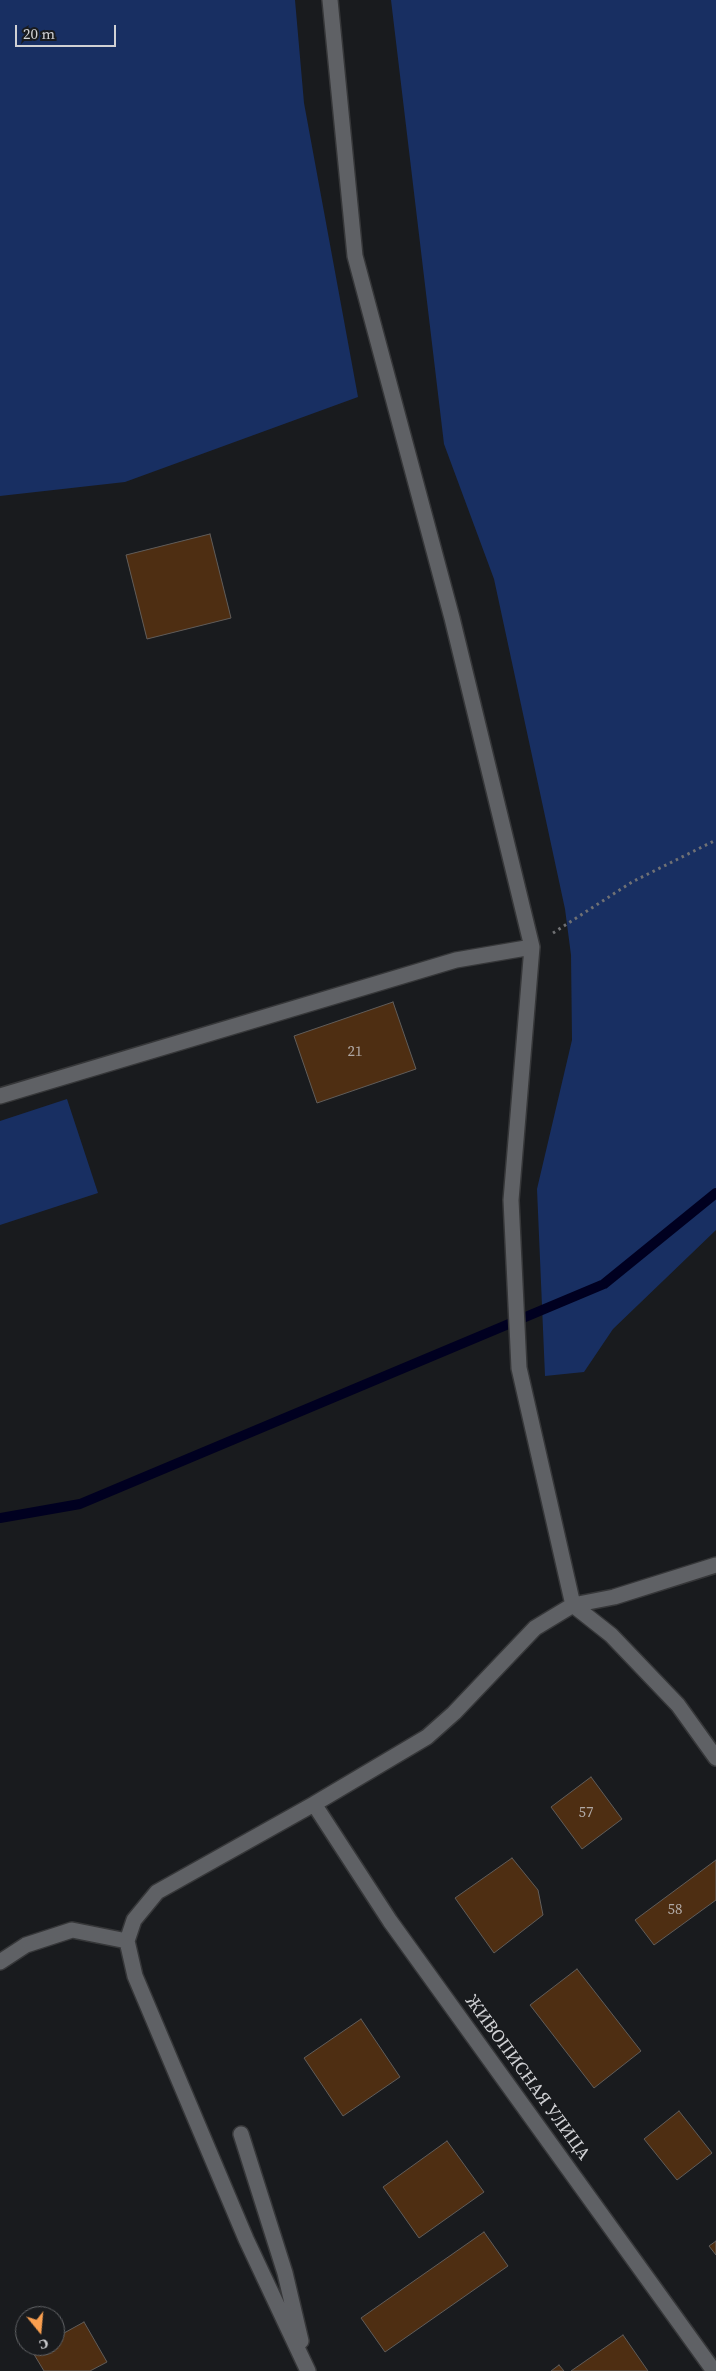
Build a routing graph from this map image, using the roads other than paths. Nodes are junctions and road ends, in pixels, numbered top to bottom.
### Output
1 (330, 0) edge
2 (532, 947) junction
3 (0, 1096) edge
4 (716, 1565) edge
5 (573, 1605) junction
6 (716, 1758) edge
7 (314, 1804) junction
8 (128, 1940) junction
9 (0, 1962) edge
10 (241, 2134) dead end
11 (308, 2371) edge
12 (714, 2371) edge

1 - 2 street
2 - 3 street
2 - 5 street
4 - 5 street
5 - 6 street
5 - 7 street
7 - 8 street
7 - 12 street, ЖИВОПИСНАЯ УЛИЦА
8 - 9 street
8 - 11 street
10 - 11 street

